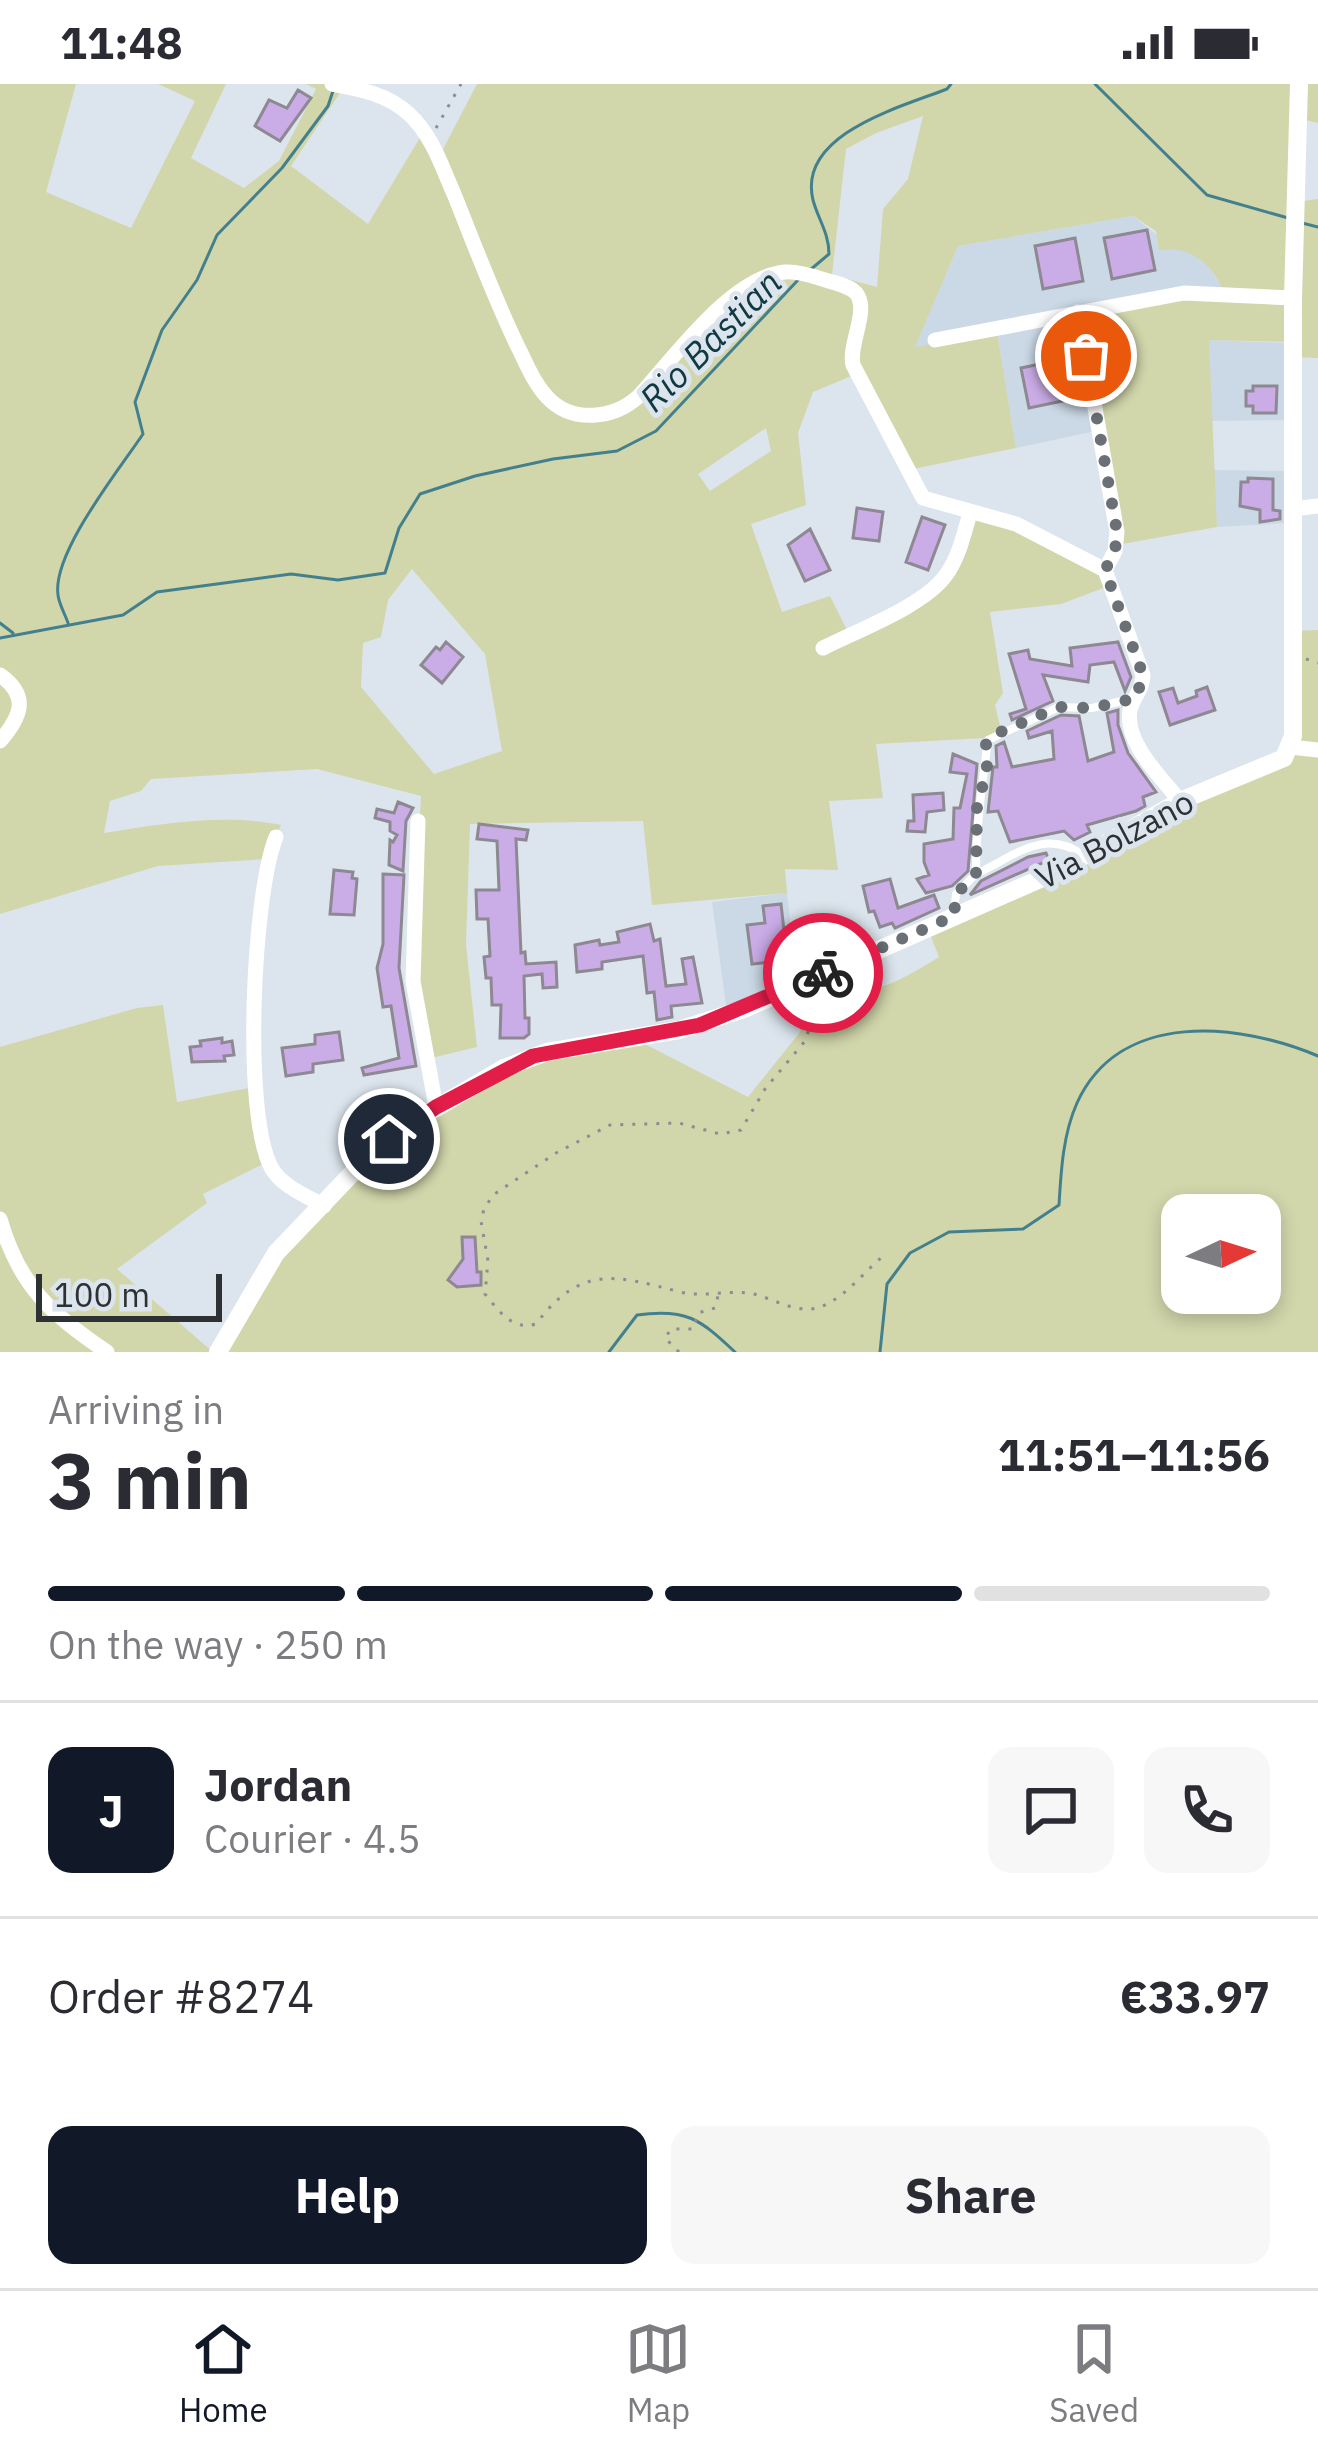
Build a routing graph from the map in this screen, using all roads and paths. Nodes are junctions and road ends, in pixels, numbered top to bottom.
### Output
1 (460, 84) edge
2 (1299, 84) edge
3 (336, 85) edge
4 (1309, 126) edge
5 (429, 140) junction
6 (1293, 298) junction
7 (1078, 312) junction
8 (935, 340) dead end
9 (1318, 506) edge
10 (1293, 509) junction
11 (970, 513) junction
12 (1105, 570) junction
13 (823, 648) dead end
14 (0, 675) edge
15 (1136, 698) junction
16 (0, 741) edge
17 (1291, 747) junction
18 (1318, 750) edge
19 (1180, 801) junction
20 (418, 821) dead end
21 (276, 837) dead end
22 (1084, 856) junction
23 (976, 874) junction
24 (954, 916) junction
25 (806, 998) dead end
26 (436, 1107) junction
27 (324, 1206) junction
28 (0, 1220) edge
29 (883, 1257) dead end
30 (718, 1294) junction
31 (107, 1352) edge
32 (218, 1352) edge
33 (679, 1352) edge

1 - 5 path
2 - 4 street
3 - 5 street
4 - 6 street
5 - 11 street
6 - 7 street
6 - 10 street
7 - 8 street
7 - 12 street
9 - 10 street
10 - 17 street
11 - 12 street
11 - 13 street
12 - 15 street
14 - 16 street
15 - 19 street
15 - 23 lane
17 - 18 street
17 - 19 street, Via Bolzano
19 - 22 street, Via Bolzano
20 - 26 street
21 - 27 street
22 - 23 lane
22 - 24 street, Via Bolzano
23 - 24 lane
24 - 26 street, Via Bolzano
25 - 30 path
26 - 27 street, Via Bolzano
27 - 32 street, Via Bolzano
28 - 31 street
29 - 30 path
30 - 33 path

